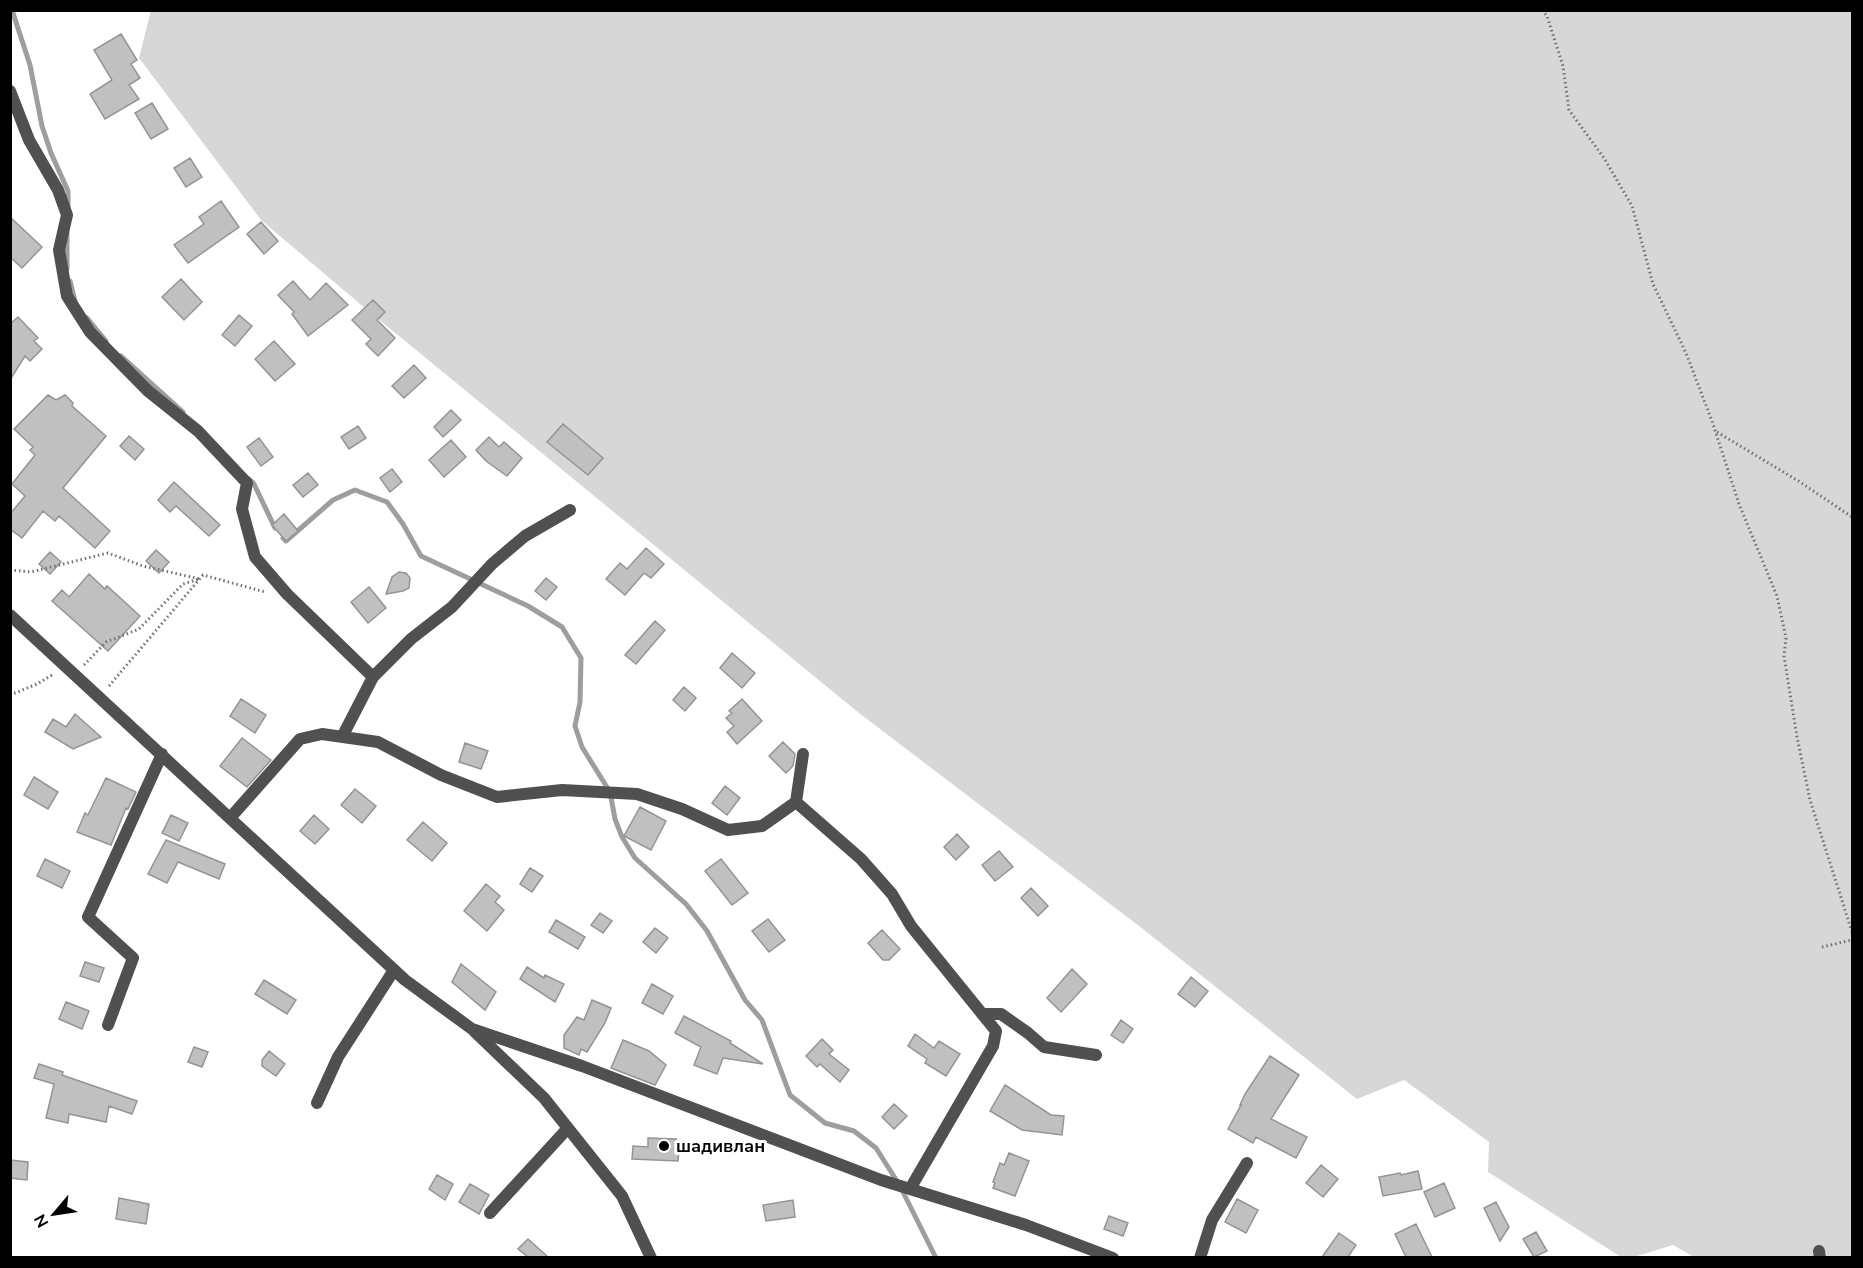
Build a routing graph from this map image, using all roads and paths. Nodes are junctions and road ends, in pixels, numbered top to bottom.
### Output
1 (1542, 10) edge
2 (10, 91) edge
3 (1716, 431) junction
4 (570, 510) dead end
5 (1852, 517) edge
6 (10, 570) edge
7 (200, 579) junction
8 (292, 600) junction
9 (10, 615) edge
10 (71, 670) junction
11 (373, 677) junction
12 (10, 695) edge
13 (100, 697) junction
14 (342, 737) junction
15 (162, 754) junction
16 (803, 754) dead end
17 (796, 802) junction
18 (231, 818) junction
19 (1852, 932) edge
20 (1852, 940) edge
21 (1822, 947) dead end
22 (394, 970) junction
23 (982, 1014) junction
24 (108, 1025) dead end
25 (472, 1029) junction
26 (1096, 1055) dead end
27 (317, 1103) dead end
28 (568, 1128) junction
29 (1247, 1163) dead end
30 (910, 1189) junction
31 (490, 1214) dead end
32 (651, 1257) edge
33 (1113, 1257) edge
34 (1200, 1257) edge

1 - 3 path
2 - 8 street
3 - 5 path
3 - 19 path
4 - 11 street
6 - 7 path
7 - 8 path
7 - 10 path
7 - 13 path
8 - 11 street
9 - 10 street
10 - 12 path
10 - 13 street
11 - 14 street
13 - 15 street
14 - 17 street
14 - 18 street
15 - 18 street
15 - 24 street
16 - 17 street
17 - 23 street
18 - 22 street
20 - 21 path
22 - 25 street
22 - 27 street
23 - 26 street
23 - 30 street
25 - 28 street
25 - 30 street
28 - 31 street
28 - 32 street
29 - 34 street
30 - 33 street

